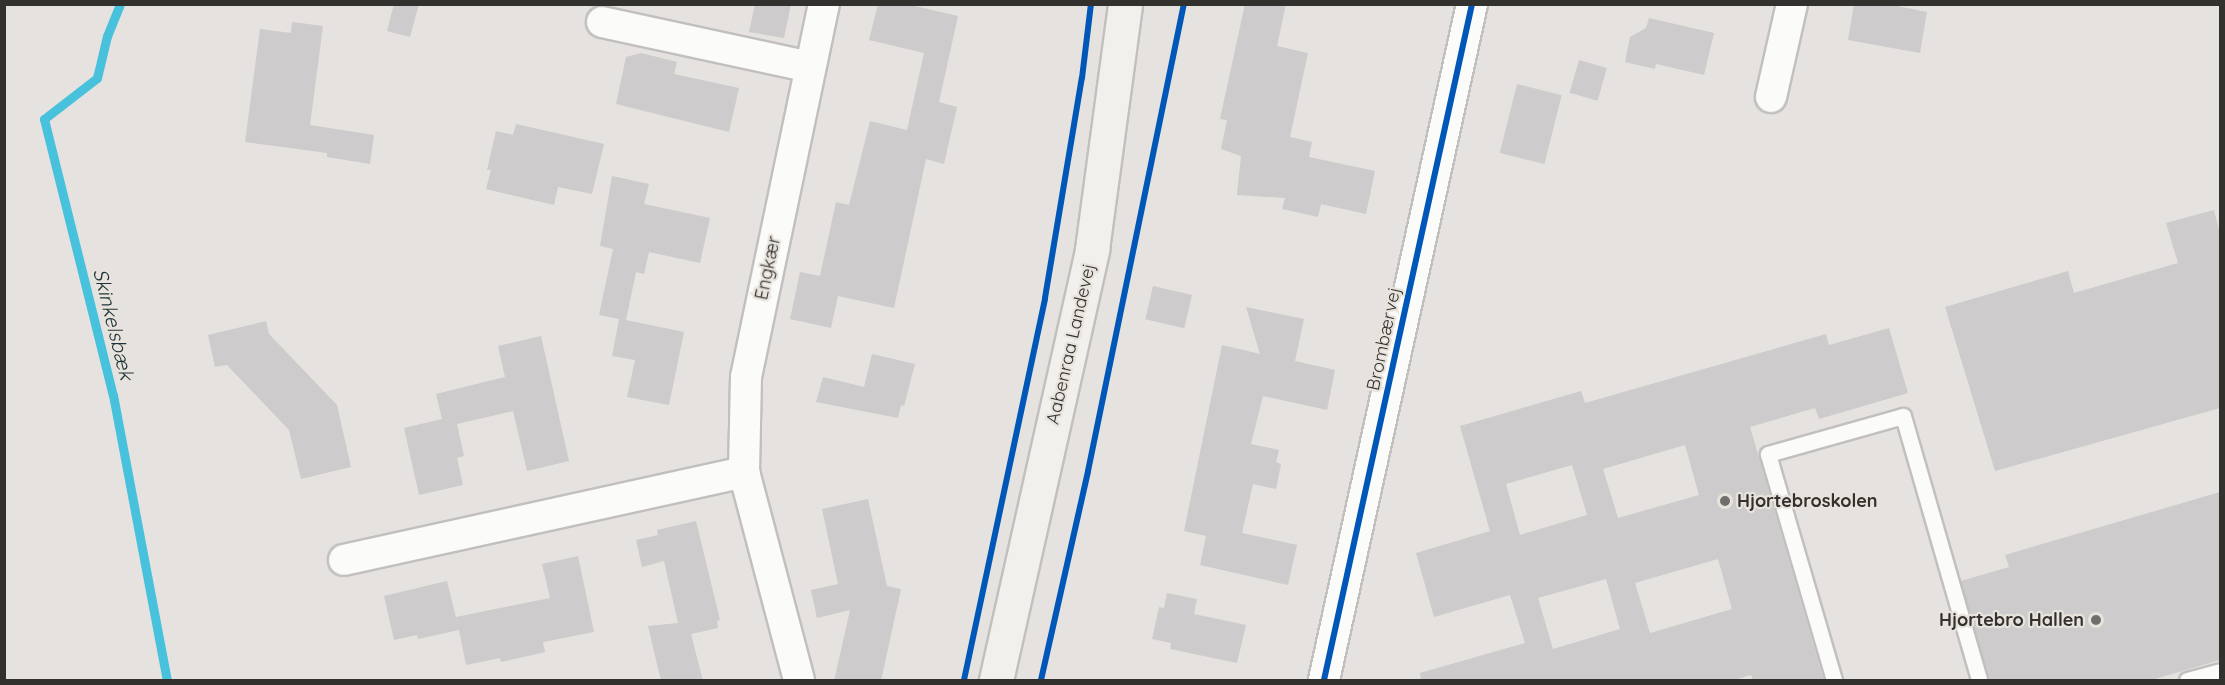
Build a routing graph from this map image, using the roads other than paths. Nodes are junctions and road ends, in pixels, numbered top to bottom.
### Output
1 (824, 4) edge
2 (1125, 4) edge
3 (1473, 4) edge
4 (1792, 4) edge
5 (602, 21) dead end
6 (810, 67) junction
7 (1771, 97) dead end
8 (744, 472) junction
9 (345, 560) dead end
10 (2220, 671) edge
11 (799, 681) edge
12 (996, 681) edge
13 (1324, 681) edge
14 (1834, 681) edge
15 (1979, 681) edge
16 (2187, 681) edge

1 - 6 street, Engkær
2 - 12 main road, Aabenraa Landevej
3 - 13 street, Brombærvej
4 - 7 street
5 - 6 street
6 - 8 street, Engkær
8 - 9 street
8 - 11 street, Engkær
10 - 16 lane
14 - 15 lane

